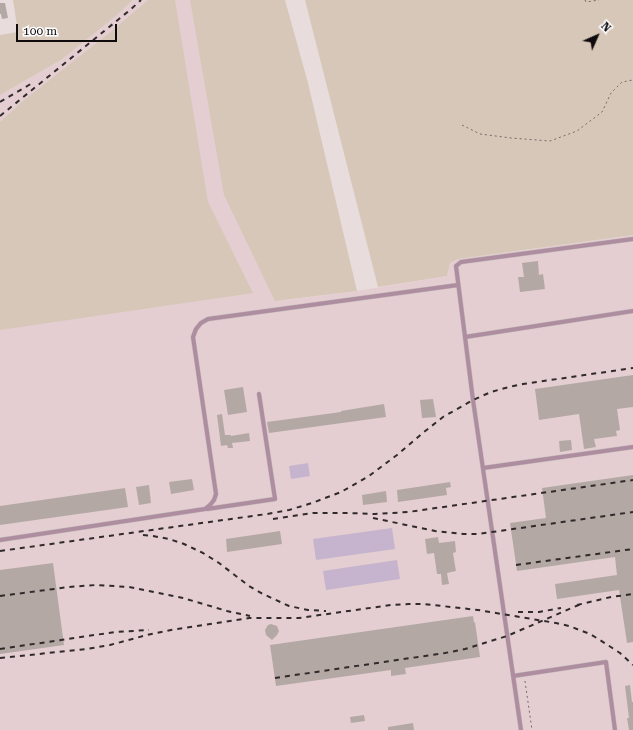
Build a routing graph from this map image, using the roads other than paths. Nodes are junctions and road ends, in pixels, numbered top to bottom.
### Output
1 (633, 239) edge
2 (458, 285) junction
3 (633, 311) edge
4 (465, 337) junction
5 (259, 394) dead end
6 (633, 447) edge
7 (483, 468) junction
8 (205, 509) junction
9 (0, 540) edge
10 (513, 676) junction
11 (521, 730) edge
12 (615, 730) edge

1 - 2 lane
2 - 4 lane
2 - 8 lane
3 - 4 lane
4 - 7 lane
5 - 8 lane
6 - 7 lane
7 - 10 lane
8 - 9 lane
10 - 11 lane
10 - 12 lane

